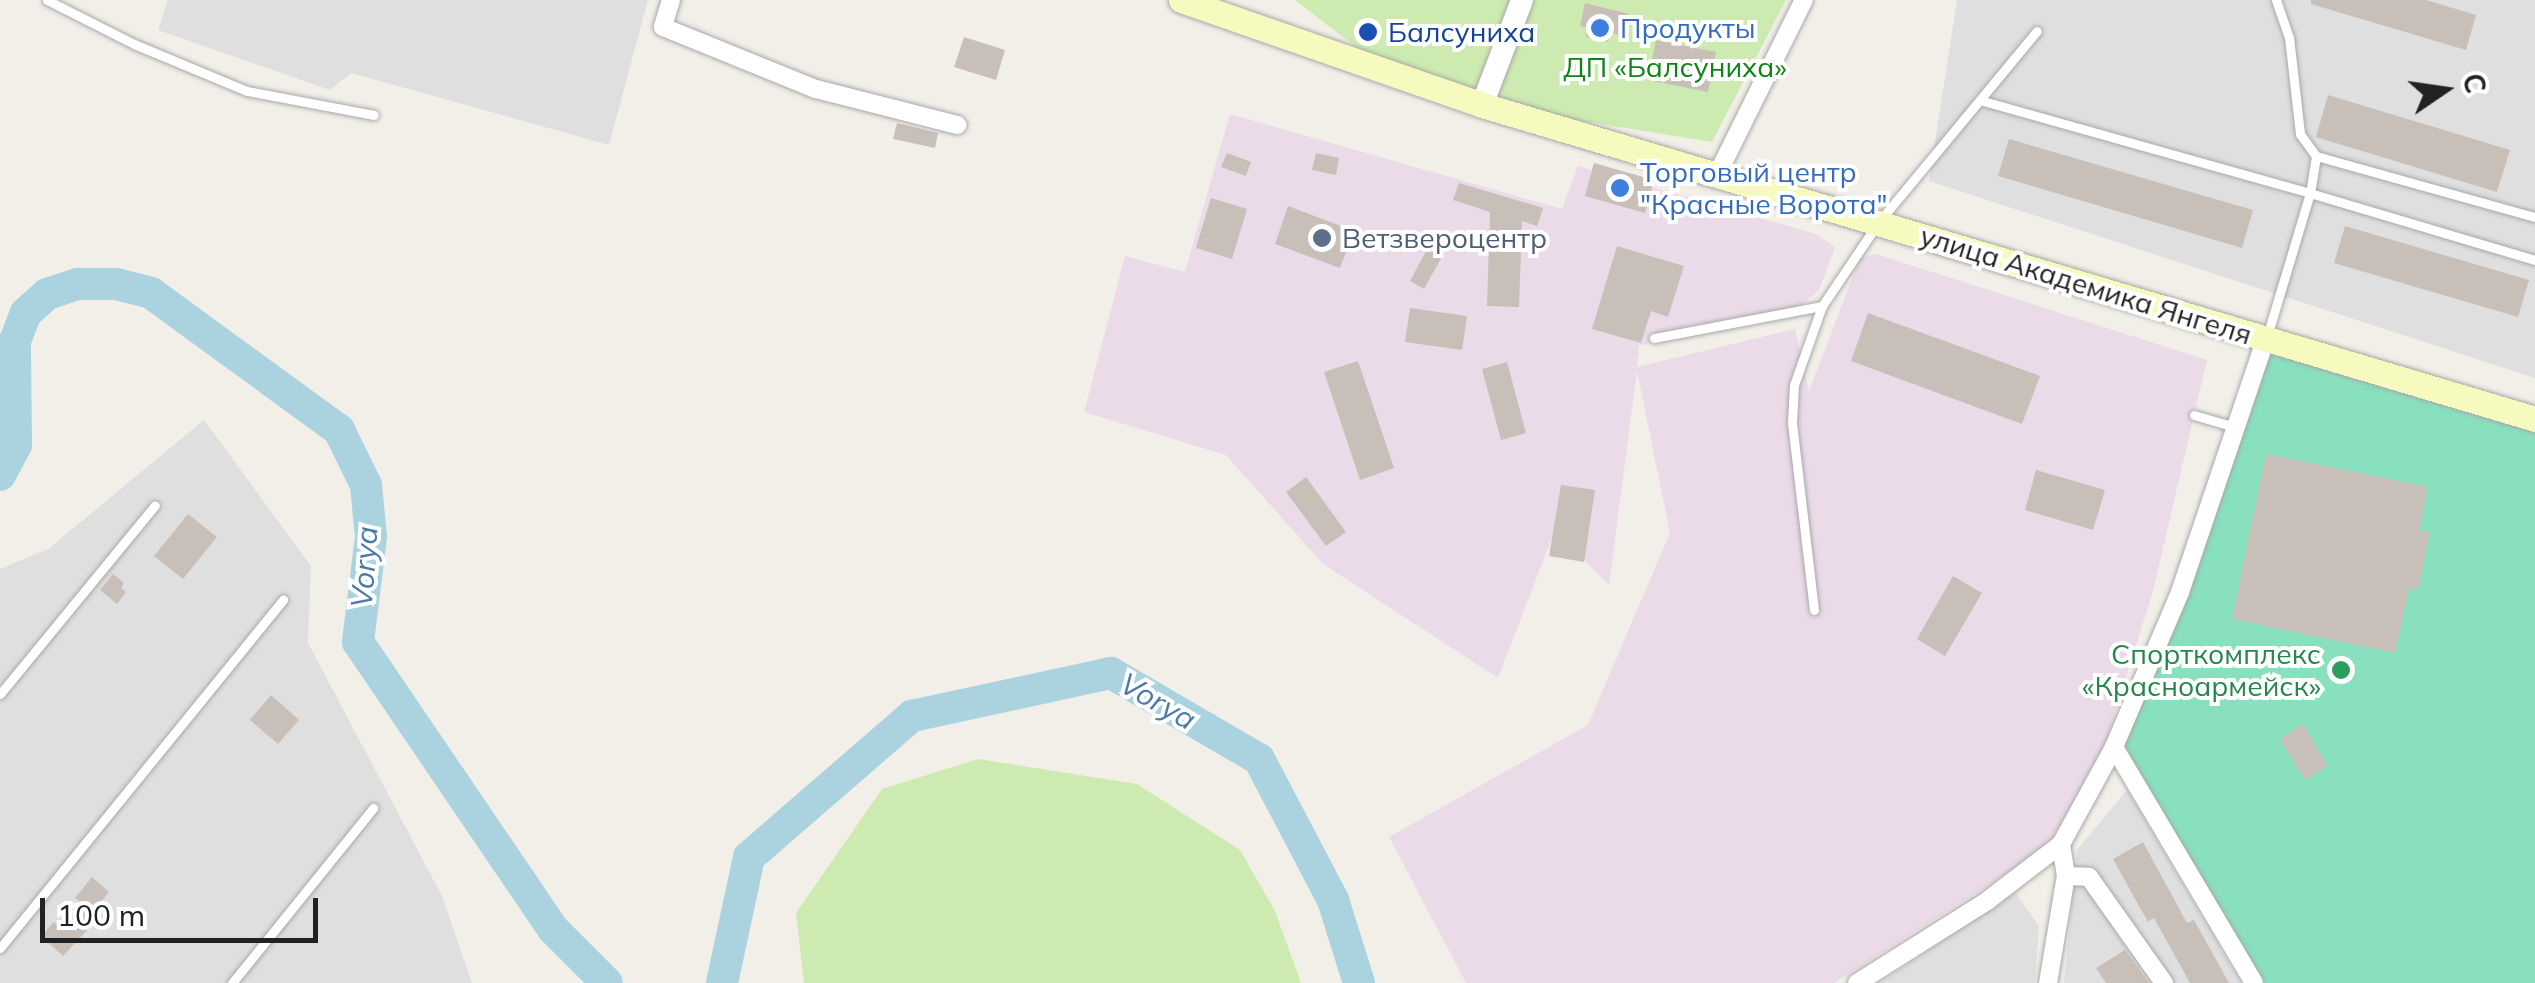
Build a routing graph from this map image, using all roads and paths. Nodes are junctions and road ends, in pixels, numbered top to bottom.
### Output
1 (48, 0) edge
2 (671, 0) edge
3 (1181, 0) edge
4 (1522, 0) edge
5 (1804, 0) edge
6 (2276, 0) edge
7 (1209, 6) edge
8 (2038, 31) dead end
9 (1982, 101) junction
10 (1482, 105) junction
11 (374, 115) dead end
12 (957, 125) dead end
13 (2316, 156) junction
14 (1718, 172) junction
15 (2310, 193) junction
16 (2535, 217) edge
17 (1878, 223) junction
18 (2535, 260) edge
19 (1822, 306) junction
20 (1654, 338) dead end
21 (2266, 338) junction
22 (2194, 415) dead end
23 (2535, 419) edge
24 (2236, 428) junction
25 (156, 505) dead end
26 (283, 600) dead end
27 (1814, 610) dead end
28 (0, 694) edge
29 (2114, 747) junction
30 (373, 808) dead end
31 (2061, 844) junction
32 (2066, 876) junction
33 (0, 948) edge
34 (232, 983) edge
35 (1857, 983) edge
36 (2048, 983) edge
37 (2164, 983) edge
38 (2254, 983) edge

1 - 11 lane
2 - 12 street
3 - 7 main road, улица Академика Янгеля
4 - 10 street
5 - 14 street
6 - 13 lane
7 - 10 main road, улица Академика Янгеля
8 - 9 lane
9 - 15 lane
9 - 17 lane
10 - 14 main road, улица Академика Янгеля
13 - 15 lane
13 - 16 lane
14 - 17 main road, улица Академика Янгеля
15 - 18 lane
15 - 21 lane
17 - 19 lane
17 - 21 main road, улица Академика Янгеля
19 - 20 lane
19 - 27 lane
21 - 23 main road, улица Академика Янгеля
21 - 24 street
22 - 24 lane
24 - 29 street
25 - 28 lane
26 - 33 lane
29 - 31 street
29 - 38 street
30 - 34 lane
31 - 32 street
31 - 35 street
32 - 36 street
32 - 37 street

